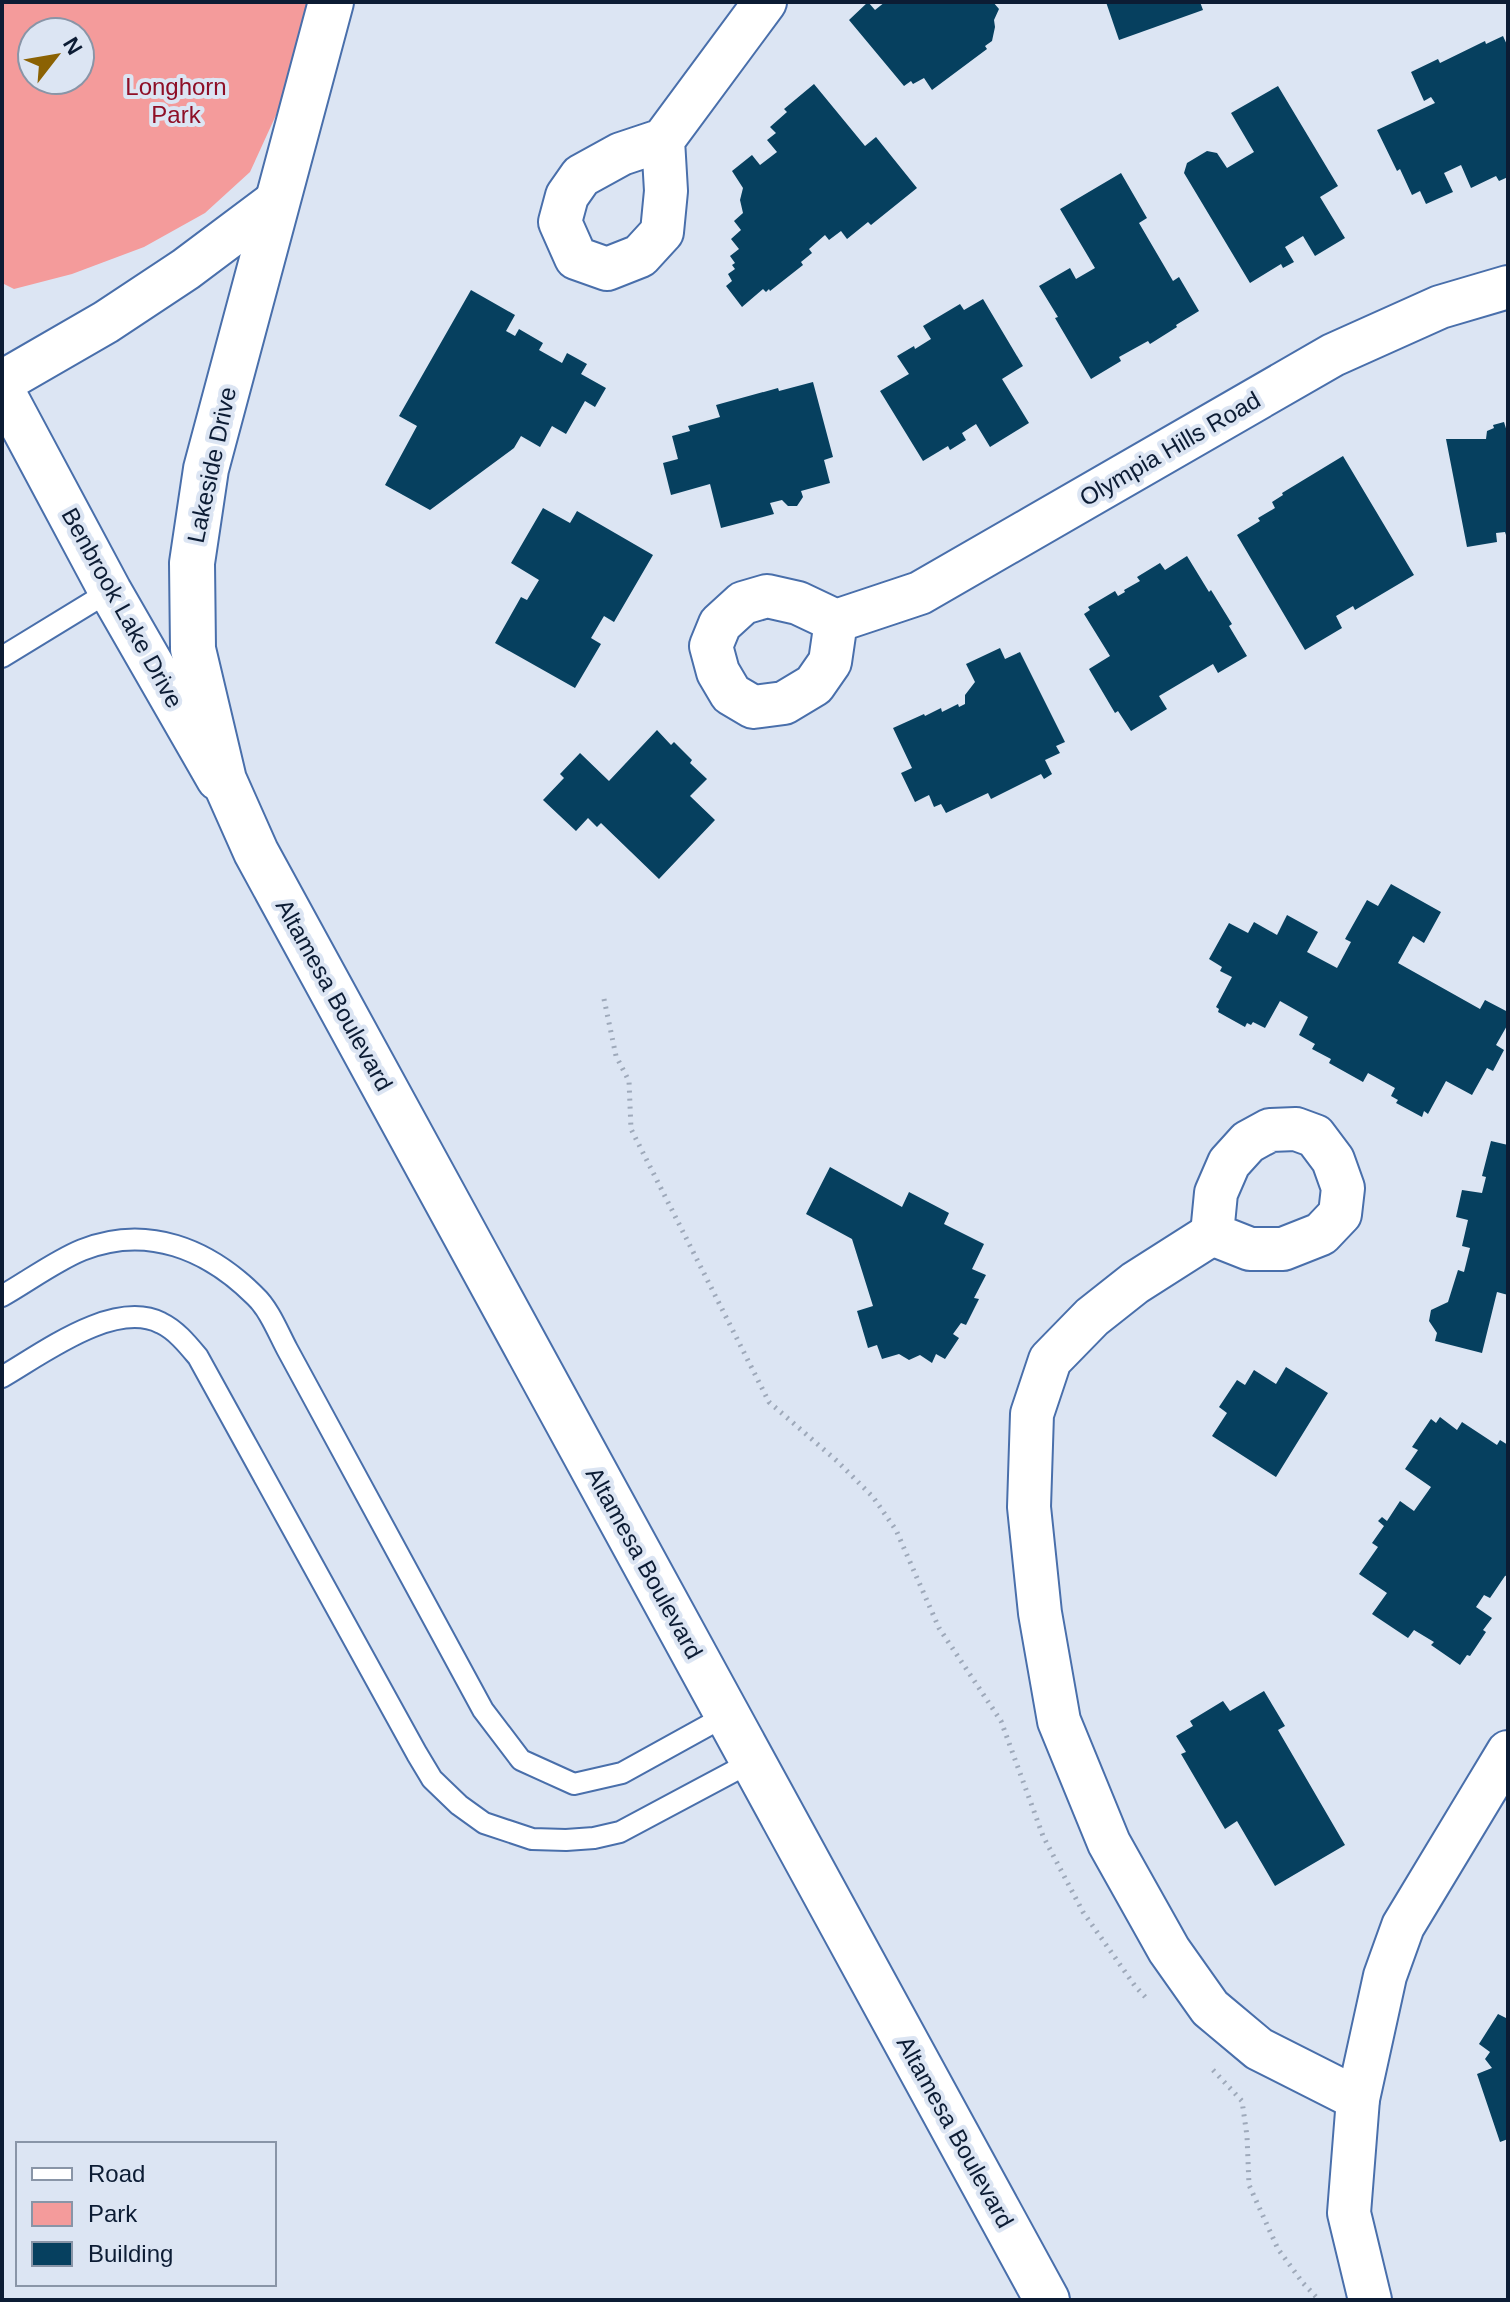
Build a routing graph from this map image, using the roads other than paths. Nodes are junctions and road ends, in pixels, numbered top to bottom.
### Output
1 (331, 2) edge
2 (765, 2) edge
3 (663, 140) dead end
4 (278, 200) junction
5 (1508, 287) edge
6 (2, 382) edge
7 (2, 389) edge
8 (110, 591) junction
9 (836, 621) dead end
10 (2, 657) edge
11 (244, 826) junction
12 (1212, 1234) dead end
13 (2, 1296) edge
14 (2, 1377) edge
15 (727, 1715) junction
16 (1508, 1752) edge
17 (753, 1761) junction
18 (1358, 2099) junction
19 (1047, 2300) edge
20 (1370, 2300) edge

1 - 4 street, Lakeside Drive
2 - 3 street
4 - 6 street
4 - 11 street, Lakeside Drive
5 - 9 street, Olympia Hills Road
7 - 8 street, Benbrook Lake Drive
8 - 10 lane
8 - 11 street, Benbrook Lake Drive
11 - 15 street, Altamesa Boulevard
12 - 18 street
13 - 15 lane
14 - 17 lane
15 - 17 street, Altamesa Boulevard
16 - 18 street
17 - 19 street, Altamesa Boulevard
18 - 20 street

